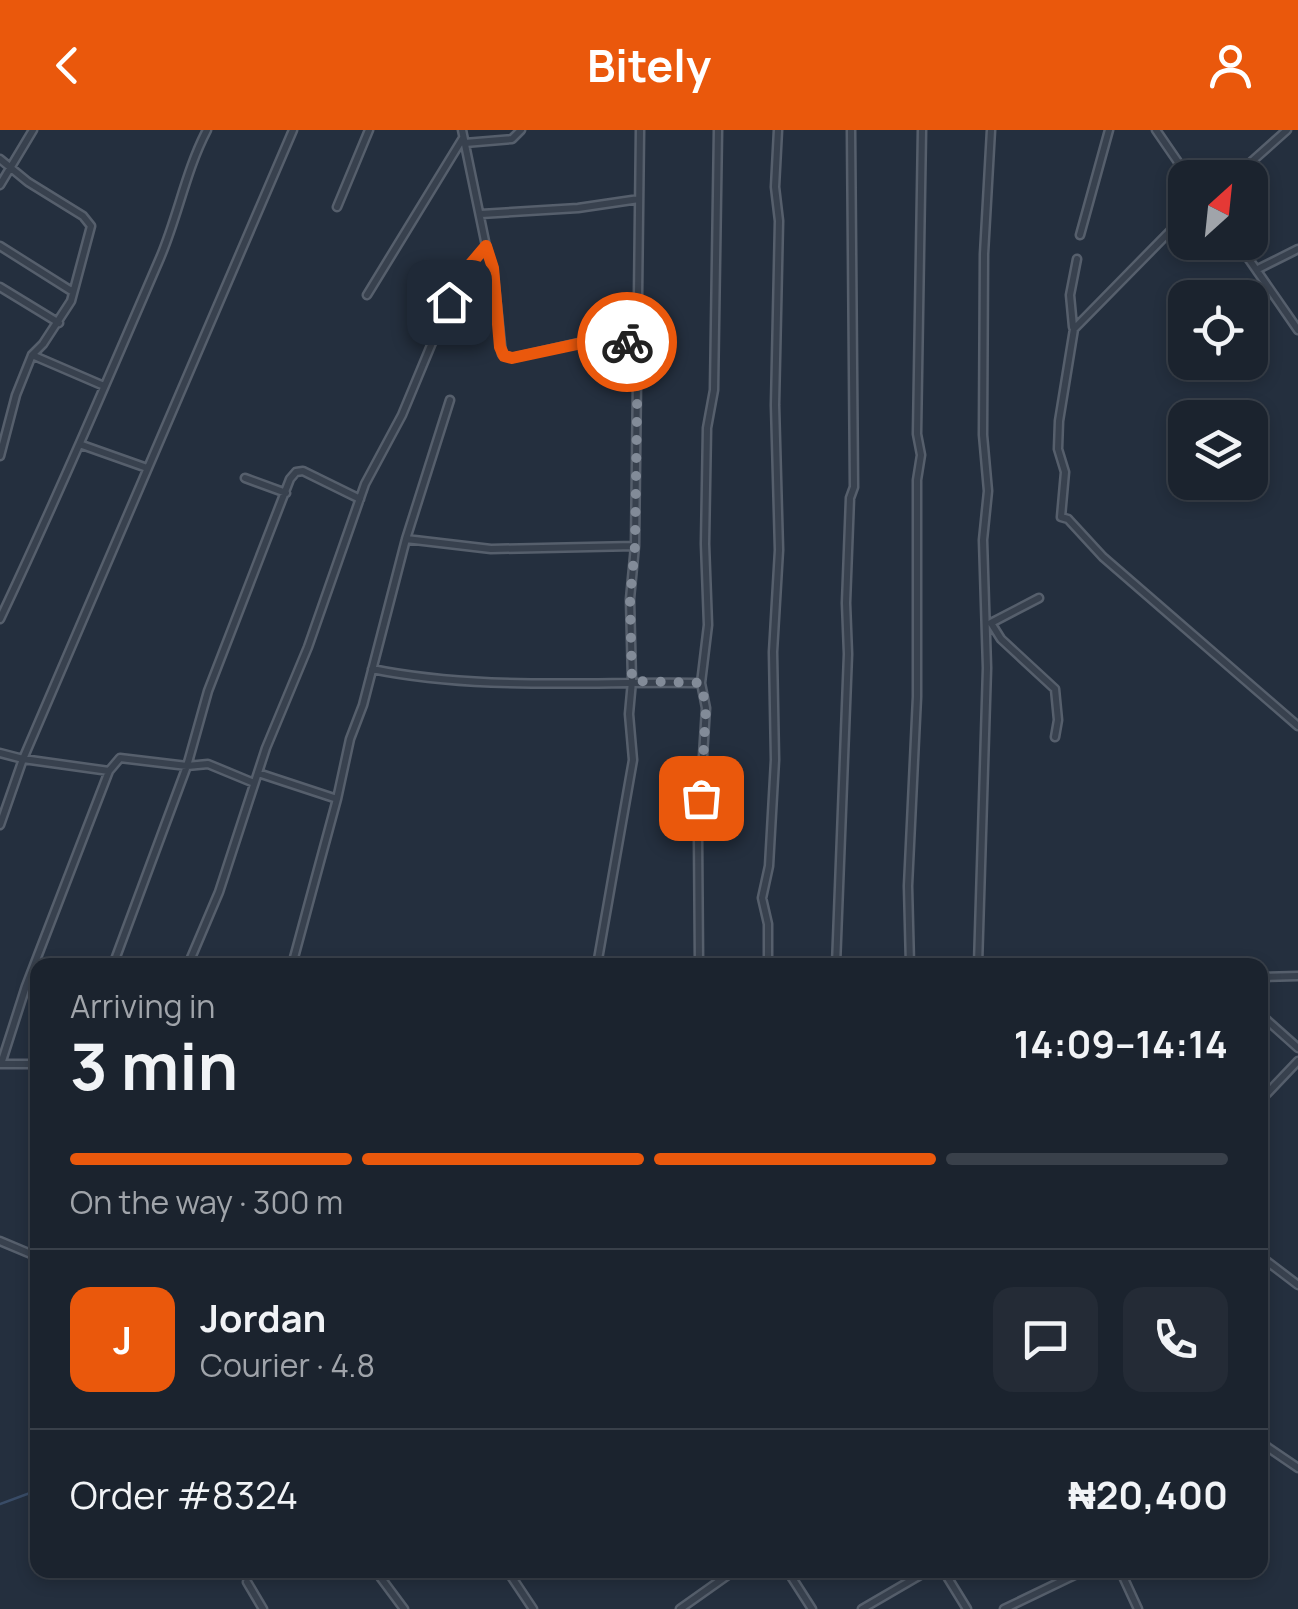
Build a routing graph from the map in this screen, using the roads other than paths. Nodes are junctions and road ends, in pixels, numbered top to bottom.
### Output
1 (33, 130) edge
2 (208, 130) edge
3 (294, 130) edge
4 (370, 130) edge
5 (522, 130) edge
6 (640, 130) edge
7 (718, 130) edge
8 (778, 130) edge
9 (851, 130) edge
10 (922, 130) edge
11 (991, 130) edge
12 (1109, 130) edge
13 (1156, 130) edge
14 (1287, 130) edge
15 (463, 137) edge
16 (0, 159) edge
17 (1177, 160) edge
18 (1253, 160) edge
19 (10, 166) junction
20 (0, 185) edge
21 (638, 199) junction
22 (337, 207) dead end
23 (482, 214) junction
24 (1168, 233) edge
25 (1080, 236) dead end
26 (0, 246) edge
27 (486, 246) junction
28 (1298, 249) edge
29 (1076, 259) dead end
30 (1250, 260) edge
31 (1258, 270) junction
32 (0, 288) edge
33 (73, 292) junction
34 (367, 294) dead end
35 (59, 323) junction
36 (1074, 328) junction
37 (1298, 328) edge
38 (638, 343) junction
39 (32, 355) junction
40 (104, 386) junction
41 (450, 400) dead end
42 (82, 445) junction
43 (0, 456) edge
44 (148, 468) junction
45 (245, 478) dead end
46 (286, 493) junction
47 (360, 498) junction
48 (406, 539) junction
49 (635, 546) junction
50 (1040, 598) dead end
51 (0, 620) edge
52 (988, 624) junction
53 (372, 669) junction
54 (632, 681) junction
55 (701, 683) junction
56 (1298, 726) edge
57 (1054, 737) dead end
58 (0, 753) edge
59 (23, 759) junction
60 (187, 766) junction
61 (108, 771) junction
62 (258, 774) junction
63 (254, 783) junction
64 (337, 798) junction
65 (0, 826) edge
66 (37, 958) edge
67 (116, 958) edge
68 (191, 958) edge
69 (294, 958) edge
70 (597, 958) edge
71 (698, 958) edge
72 (768, 958) edge
73 (836, 958) edge
74 (910, 958) edge
75 (978, 958) edge
76 (30, 976) edge
77 (1298, 976) edge
78 (1268, 977) edge
79 (1268, 1021) edge
80 (1298, 1048) edge
81 (1298, 1061) edge
82 (0, 1064) edge
83 (30, 1064) edge
84 (1268, 1093) edge
85 (0, 1240) edge
86 (30, 1253) edge
87 (1268, 1262) edge
88 (1294, 1277) edge
89 (1298, 1285) edge
90 (1268, 1447) edge
91 (1298, 1468) edge
92 (381, 1578) edge
93 (513, 1578) edge
94 (724, 1578) edge
95 (792, 1578) edge
96 (915, 1578) edge
97 (947, 1578) edge
98 (1068, 1578) edge
99 (1124, 1578) edge
100 (248, 1582) dead end
101 (810, 1606) edge
102 (263, 1609) edge
103 (404, 1609) edge
104 (534, 1609) edge
105 (680, 1609) edge
106 (800, 1609) edge
107 (862, 1609) edge
108 (966, 1609) edge
109 (1004, 1609) edge
110 (1138, 1609) edge

1 - 19 street
2 - 40 street
3 - 44 street
4 - 22 street
5 - 15 street
6 - 21 street
7 - 55 street
8 - 72 street
9 - 73 street
10 - 74 street
11 - 52 street
12 - 25 street
13 - 17 street
14 - 18 street
15 - 23 street
15 - 34 street
16 - 19 street
19 - 20 street
19 - 33 street
21 - 23 street
21 - 38 street
23 - 27 street
24 - 36 street
26 - 33 street
27 - 38 street
27 - 47 street
28 - 31 street
29 - 36 street
30 - 31 street
31 - 37 street
32 - 35 street
33 - 35 street
35 - 39 street
36 - 56 street
38 - 49 street
39 - 40 street
39 - 43 street
40 - 42 street
41 - 48 street
42 - 44 street
42 - 51 street
44 - 59 street
45 - 46 street
46 - 47 street
46 - 60 street
47 - 62 street
48 - 49 street
48 - 53 street
49 - 54 street
50 - 52 street
52 - 57 street
52 - 75 street
53 - 54 street
53 - 64 street
54 - 55 street
54 - 70 street
55 - 71 street
58 - 59 street
59 - 61 street
59 - 65 street
60 - 61 street
60 - 63 street
60 - 67 street
61 - 66 street
62 - 63 street
62 - 64 street
63 - 68 street
64 - 69 street
76 - 82 street
77 - 78 street
79 - 80 street
81 - 84 street
82 - 83 street
85 - 86 street
87 - 88 street
88 - 89 street
90 - 91 street
92 - 103 street
93 - 104 street
94 - 105 street
95 - 101 street
96 - 107 street
97 - 108 street
98 - 109 street
99 - 110 street
100 - 102 street
101 - 106 street

